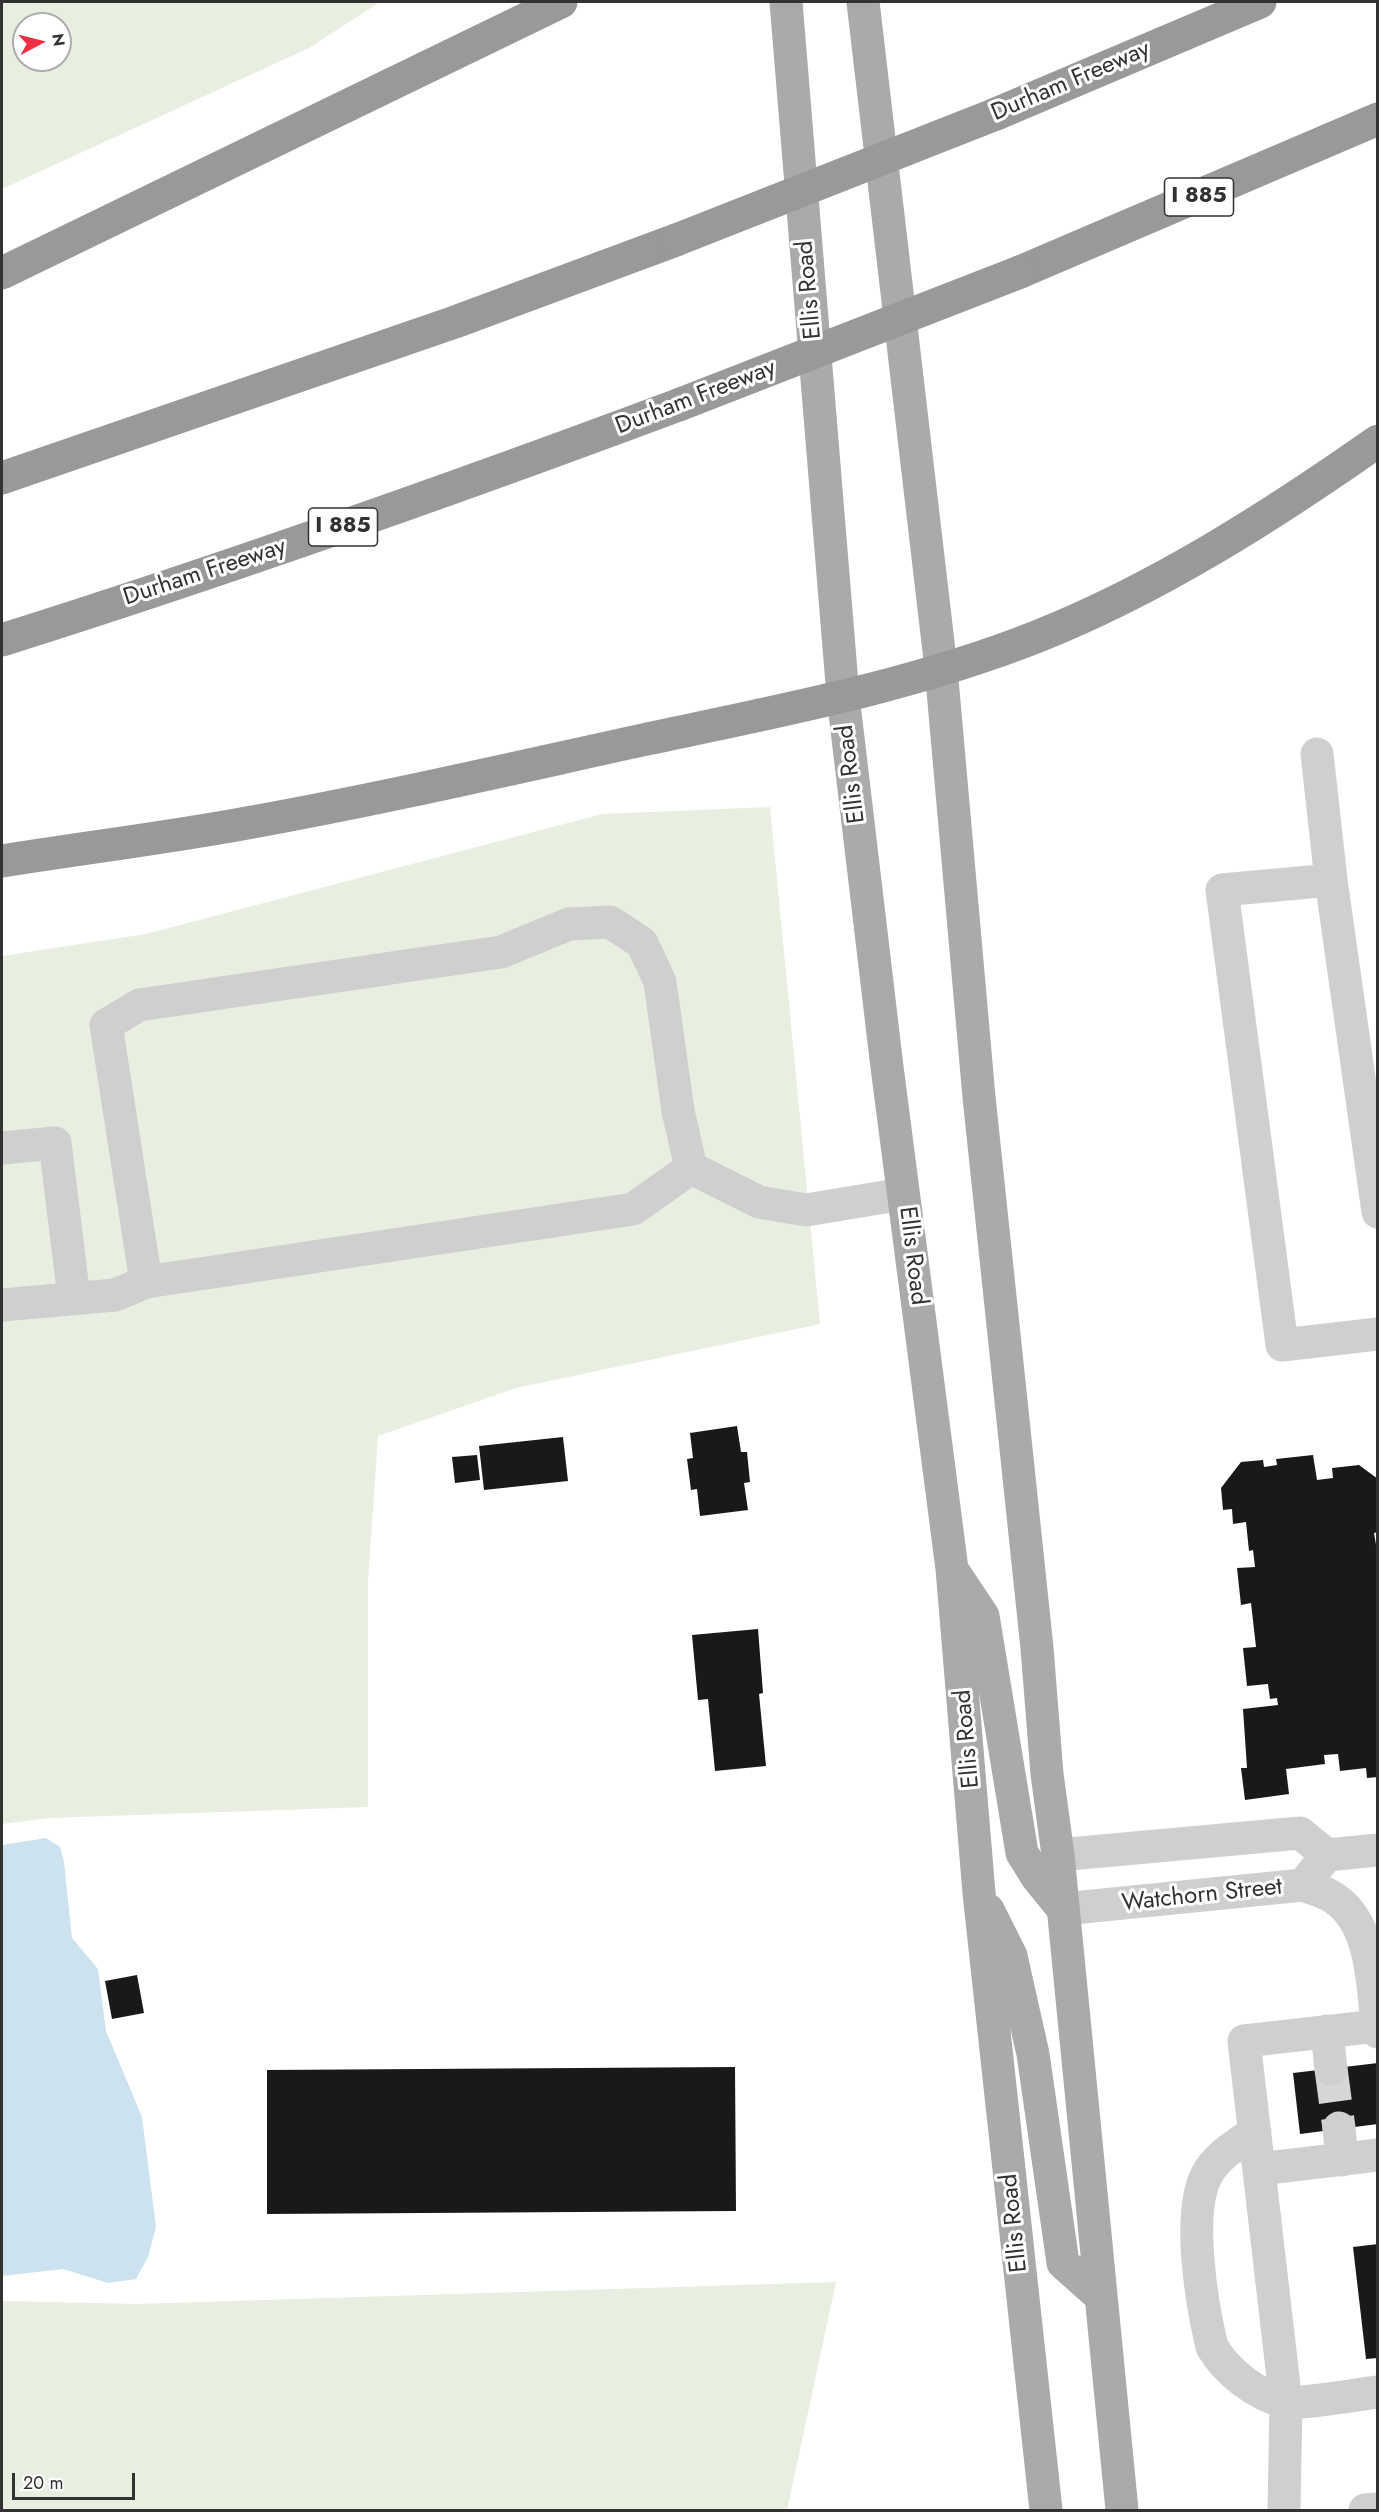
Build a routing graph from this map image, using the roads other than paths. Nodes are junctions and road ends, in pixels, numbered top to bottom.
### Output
1 (561, 2) edge
2 (786, 2) edge
3 (863, 2) edge
4 (1260, 2) edge
5 (1377, 119) edge
6 (2, 273) edge
7 (1377, 441) edge
8 (2, 478) edge
9 (2, 640) edge
10 (941, 668) junction
11 (843, 696) junction
12 (1317, 754) dead end
13 (2, 861) edge
14 (1331, 880) junction
15 (2, 1148) edge
16 (691, 1168) junction
17 (903, 1194) junction
18 (1377, 1211) edge
19 (147, 1282) junction
20 (74, 1298) junction
21 (2, 1305) edge
22 (1377, 1334) edge
23 (952, 1569) junction
24 (1377, 1850) edge
25 (1058, 1855) junction
26 (1327, 1855) junction
27 (1303, 1885) junction
28 (979, 1893) junction
29 (1063, 1910) junction
30 (1377, 2028) edge
31 (1328, 2031) junction
32 (1331, 2069) tunnel mouth
33 (1255, 2132) junction
34 (1377, 2156) edge
35 (1259, 2169) junction
36 (1100, 2296) junction
37 (1377, 2392) edge
38 (1286, 2403) junction
39 (1377, 2509) edge
40 (1046, 2511) edge
41 (1122, 2511) edge
42 (1284, 2511) edge
43 (1365, 2511) edge

1 - 6 highway
2 - 11 main road, Ellis Road
3 - 10 main road
4 - 8 highway, Durham Freeway, bridge
5 - 9 highway, Durham Freeway / I 885, bridge
7 - 10 highway
10 - 11 highway
10 - 25 main road
11 - 13 highway
11 - 17 main road, Ellis Road
12 - 14 street
14 - 18 street
14 - 22 street
15 - 20 street
16 - 17 street
16 - 19 street
16 - 19 street
17 - 23 main road, Ellis Road
19 - 20 street
20 - 21 street
23 - 28 main road, Ellis Road
23 - 29 main road
24 - 26 street
25 - 26 street
25 - 29 main road
26 - 27 street, Watchorn Street
27 - 29 street, Watchorn Street
27 - 30 street
28 - 36 main road
28 - 40 main road, Ellis Road
29 - 36 main road
30 - 31 street
31 - 32 street
31 - 33 street
33 - 35 street
33 - 38 street
34 - 35 street
35 - 38 street
36 - 41 main road
37 - 38 street
38 - 42 street
39 - 43 street

